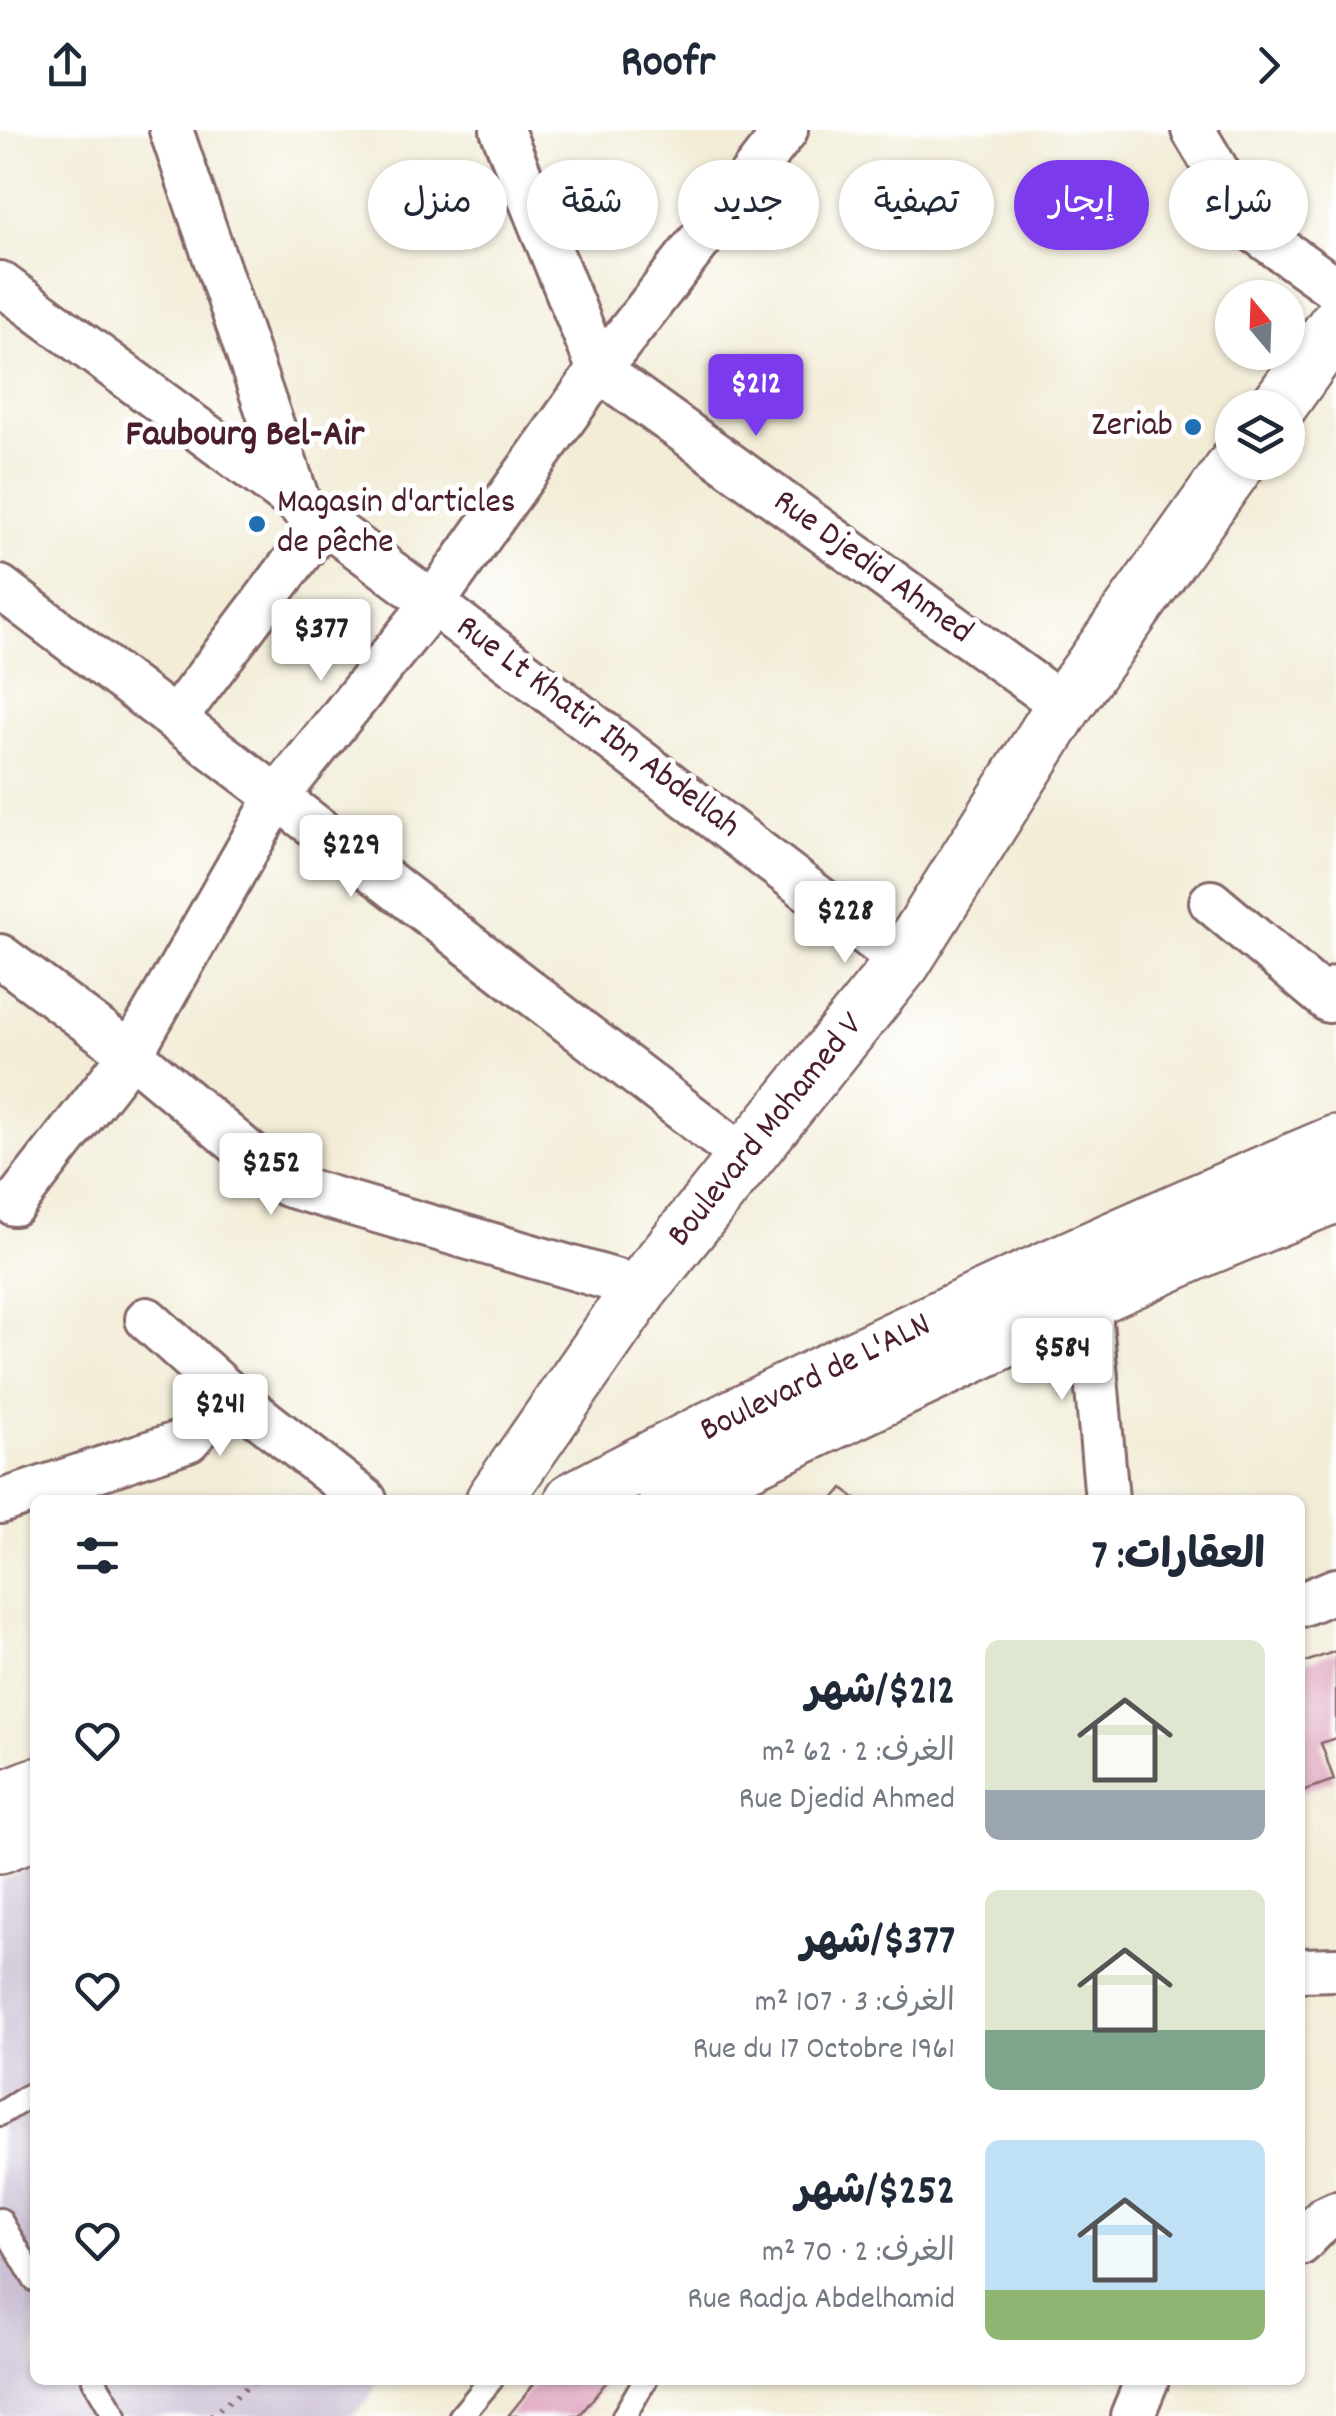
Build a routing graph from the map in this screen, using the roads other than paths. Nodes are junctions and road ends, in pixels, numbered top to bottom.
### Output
1 (171, 130) edge
2 (502, 130) edge
3 (786, 130) edge
4 (1193, 130) edge
5 (0, 283) edge
6 (1336, 289) edge
7 (1336, 325) edge
8 (599, 370) junction
9 (1290, 390) edge
10 (1225, 480) edge
11 (311, 514) junction
12 (0, 587) edge
13 (433, 603) junction
14 (1064, 706) junction
15 (175, 719) junction
16 (277, 797) junction
17 (1211, 902) dead end
18 (0, 956) edge
19 (903, 962) junction
20 (1336, 988) edge
21 (131, 1054) junction
22 (1336, 1143) edge
23 (744, 1158) junction
24 (1336, 1194) edge
25 (14, 1204) dead end
26 (641, 1288) junction
27 (1089, 1300) junction
28 (148, 1318) dead end
29 (230, 1394) junction
30 (360, 1495) edge
31 (497, 1495) edge
32 (582, 1495) edge
33 (678, 1495) edge
34 (1107, 1495) edge
35 (0, 1502) edge
36 (1336, 1590) edge
37 (1305, 1603) edge
38 (30, 1788) edge
39 (0, 1800) edge
40 (30, 1832) edge
41 (0, 1846) edge
42 (1305, 1970) edge
43 (1336, 1970) edge
44 (30, 2095) edge
45 (0, 2114) edge
46 (0, 2220) edge
47 (30, 2271) edge
48 (97, 2385) edge
49 (487, 2385) edge
50 (643, 2385) edge
51 (1145, 2385) edge
52 (115, 2416) edge
53 (461, 2416) edge
54 (624, 2416) edge
55 (1132, 2416) edge

1 - 11 street
2 - 8 street
3 - 8 street
4 - 6 street
5 - 11 street, Rue Lt Khatir Ibn Abdellah
7 - 9 main road
8 - 13 street
8 - 14 street, Rue Djedid Ahmed
10 - 14 main road, Boulevard Mohamed V
11 - 13 street, Rue Lt Khatir Ibn Abdellah
11 - 15 street
12 - 15 street
13 - 16 street
13 - 19 street, Rue Lt Khatir Ibn Abdellah
14 - 19 main road, Boulevard Mohamed V
15 - 16 street
16 - 21 street
16 - 23 street
17 - 20 street
18 - 21 street
19 - 23 main road, Boulevard Mohamed V
21 - 25 street
21 - 26 street
22 - 32 main road, Boulevard de L'ALN
23 - 26 main road, Boulevard Mohamed V
24 - 27 main road, Boulevard de L'ALN
26 - 31 main road, Boulevard Mohamed V
27 - 33 main road, Boulevard de L'ALN
27 - 34 street
28 - 29 street
29 - 30 street
29 - 35 street
36 - 37 street
38 - 39 main road
40 - 41 main road
42 - 43 street
44 - 45 lane
46 - 47 lane
48 - 52 lane
49 - 53 lane
50 - 54 lane
51 - 55 street

